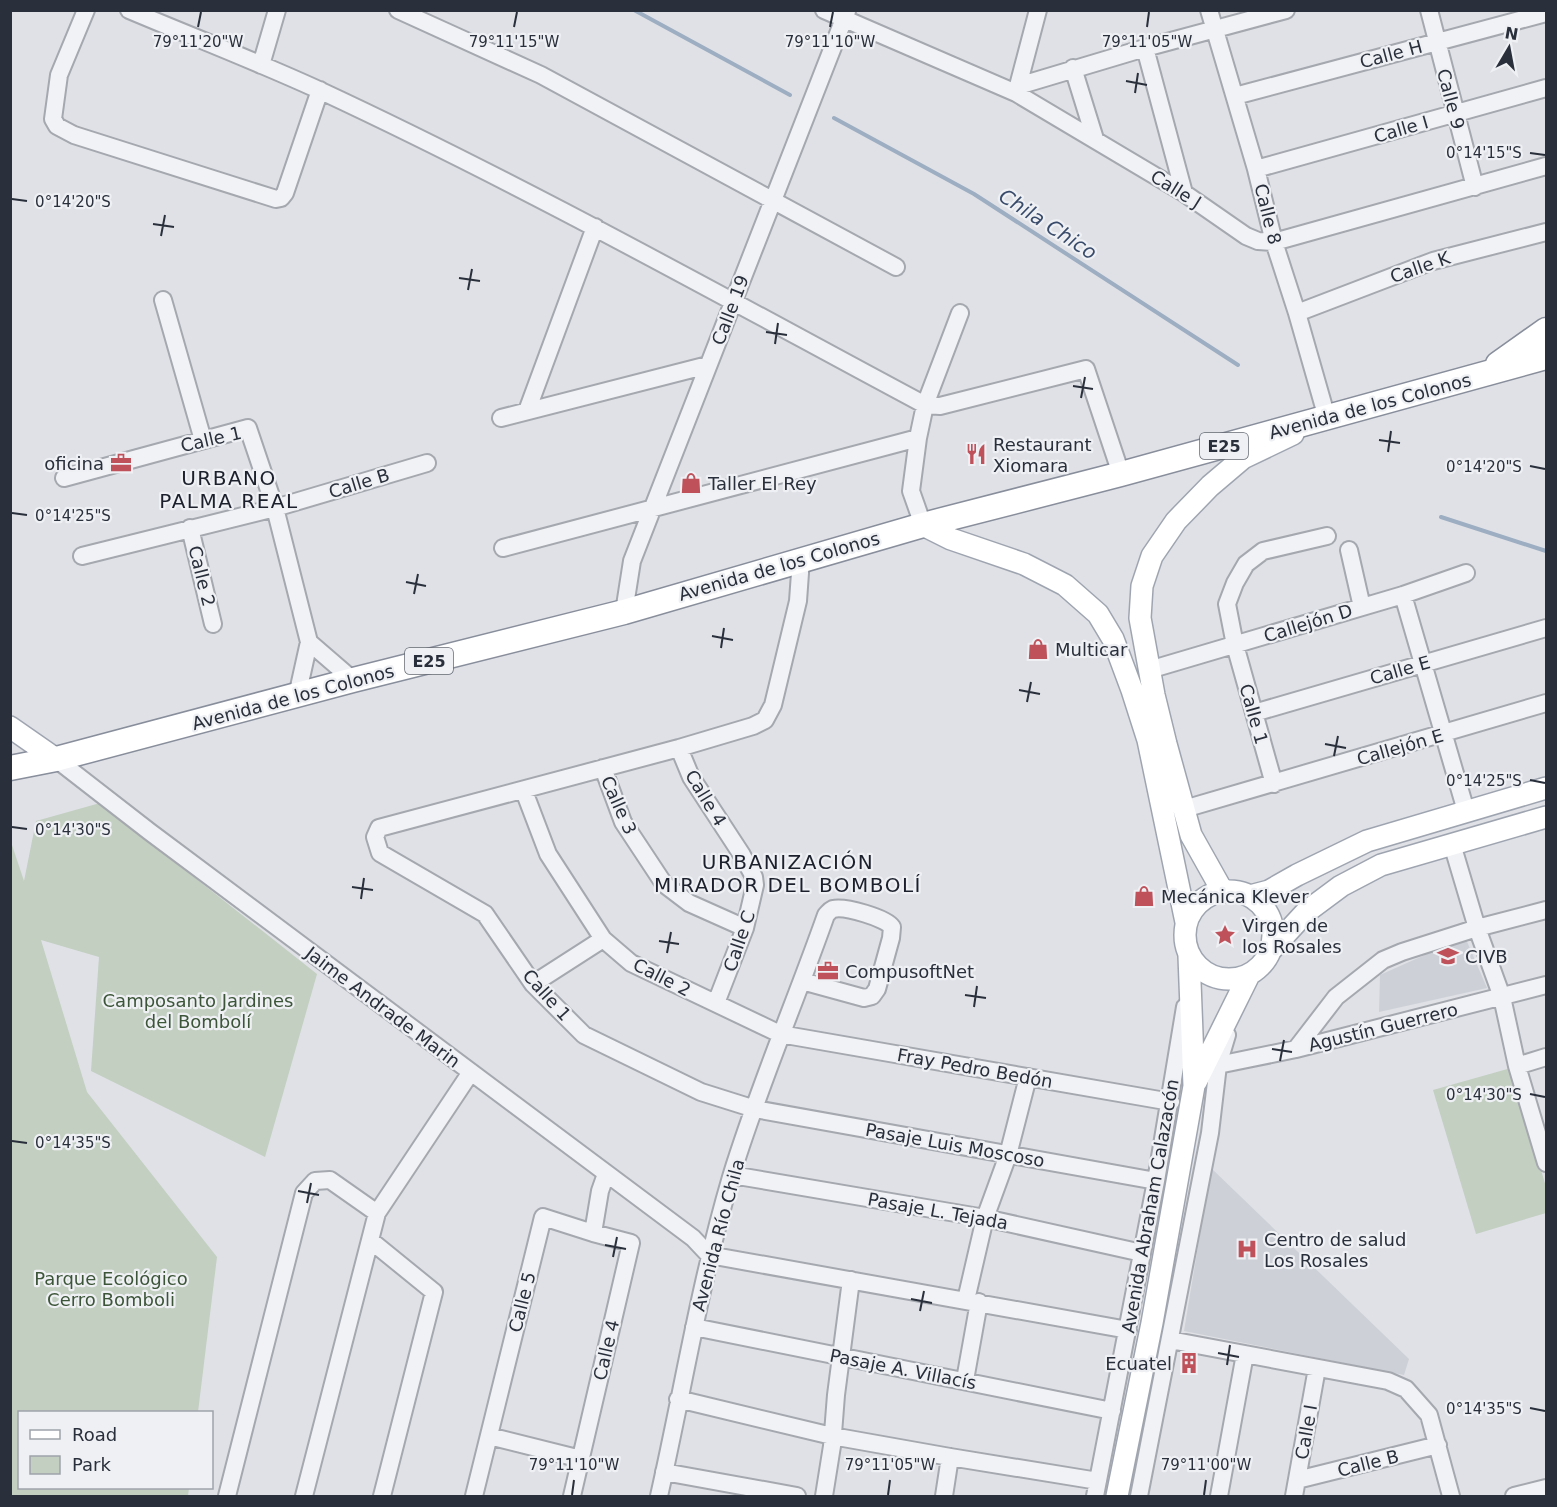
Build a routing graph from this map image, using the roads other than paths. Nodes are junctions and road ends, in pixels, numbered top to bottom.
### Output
1 (86, 10) edge
2 (129, 10) edge
3 (277, 10) edge
4 (398, 10) edge
5 (824, 10) edge
6 (1038, 10) edge
7 (1209, 10) edge
8 (1286, 10) edge
9 (1429, 10) edge
10 (1546, 13) edge
11 (846, 15) edge
12 (1215, 30) junction
13 (1436, 42) junction
14 (1145, 48) junction
15 (261, 65) junction
16 (1073, 68) junction
17 (1546, 88) edge
18 (1017, 89) junction
19 (320, 90) junction
20 (1235, 96) junction
21 (1455, 114) junction
22 (1095, 140) junction
23 (1546, 166) edge
24 (1256, 169) junction
25 (1474, 187) junction
26 (1184, 193) junction
27 (772, 201) junction
28 (596, 227) junction
29 (1546, 232) edge
30 (1274, 242) junction
31 (896, 267) dead end
32 (163, 300) dead end
33 (733, 302) junction
34 (1297, 312) junction
35 (960, 313) dead end
36 (1546, 330) edge
37 (1546, 357) edge
38 (708, 365) junction
39 (1483, 374) junction
40 (925, 405) junction
41 (527, 411) junction
42 (501, 418) dead end
43 (1326, 418) junction
44 (918, 438) junction
45 (203, 440) junction
46 (427, 463) dead end
47 (1120, 474) junction
48 (64, 478) dead end
49 (275, 508) junction
50 (653, 510) junction
51 (923, 525) junction
52 (190, 528) junction
53 (1327, 536) dead end
54 (503, 548) dead end
55 (1349, 550) dead end
56 (82, 556) dead end
57 (801, 559) junction
58 (1466, 573) dead end
59 (1404, 595) junction
60 (1362, 607) junction
61 (624, 612) junction
62 (213, 624) dead end
63 (1546, 628) edge
64 (309, 642) junction
65 (1235, 645) junction
66 (1423, 663) junction
67 (1149, 670) junction
68 (353, 680) junction
69 (297, 696) junction
70 (1546, 703) edge
71 (1254, 713) junction
72 (10, 727) edge
73 (1443, 734) junction
74 (679, 748) junction
75 (56, 759) junction
76 (10, 768) edge
77 (603, 768) junction
78 (1274, 784) junction
79 (1546, 788) edge
80 (524, 791) junction
81 (1184, 809) junction
82 (1466, 812) junction
83 (1546, 817) edge
84 (1452, 844) junction
85 (754, 877) joint
86 (1223, 892) junction
87 (1250, 896) junction
88 (1546, 910) edge
89 (1186, 922) junction
90 (745, 928) junction
91 (1477, 928) junction
92 (603, 939) junction
93 (1270, 951) junction
94 (1189, 956) junction
95 (1249, 975) junction
96 (802, 981) junction
97 (533, 984) junction
98 (1546, 984) edge
99 (1189, 986) junction
100 (1502, 997) junction
101 (716, 1003) junction
102 (1234, 1006) junction
103 (780, 1034) junction
104 (1296, 1050) junction
105 (1546, 1057) edge
106 (1218, 1065) junction
107 (1517, 1066) junction
108 (471, 1072) junction
109 (1028, 1077) junction
110 (1194, 1086) junction
111 (1171, 1102) junction
112 (755, 1109) junction
113 (1543, 1136) edge
114 (1008, 1155) junction
115 (1546, 1163) edge
116 (606, 1174) junction
117 (732, 1175) junction
118 (1156, 1181) junction
119 (377, 1213) junction
120 (985, 1218) junction
121 (593, 1233) junction
122 (370, 1240) junction
123 (1142, 1253) junction
124 (709, 1255) junction
125 (851, 1280) junction
126 (972, 1301) junction
127 (694, 1327) junction
128 (1128, 1330) junction
129 (1170, 1340) junction
130 (1245, 1354) junction
131 (841, 1358) junction
132 (1317, 1368) junction
133 (965, 1380) junction
134 (678, 1399) junction
135 (1112, 1411) junction
136 (489, 1436) junction
137 (832, 1436) junction
138 (1438, 1445) junction
139 (950, 1457) junction
140 (581, 1459) junction
141 (664, 1472) junction
142 (1295, 1488) edge
143 (1546, 1488) edge
144 (1097, 1489) edge
145 (797, 1496) edge
146 (226, 1497) edge
147 (304, 1497) edge
148 (382, 1497) edge
149 (474, 1497) edge
150 (572, 1497) edge
151 (659, 1497) edge
152 (824, 1497) edge
153 (944, 1497) edge
154 (1117, 1497) edge
155 (1139, 1497) edge
156 (1219, 1497) edge
157 (1452, 1497) edge
158 (1514, 1497) edge

1 - 19 street
2 - 15 street
3 - 15 street
4 - 27 street
5 - 11 street, Calle J
6 - 18 street
7 - 12 street, Calle 8
8 - 12 street
9 - 13 street, Calle 9
10 - 13 street, Calle H
11 - 18 street, Calle J
11 - 27 street, Calle 19
12 - 14 street
12 - 20 street, Calle 8
13 - 20 street, Calle H
13 - 21 street, Calle 9
14 - 16 street
14 - 26 street
15 - 19 street
16 - 18 street
16 - 22 street
17 - 21 street, Calle I
18 - 22 street, Calle J
19 - 28 street
20 - 24 street, Calle 8
21 - 24 street, Calle I
21 - 25 street, Calle 9
22 - 26 street, Calle J
23 - 25 street, Calle J
24 - 30 street, Calle 8
25 - 30 street, Calle J
26 - 30 street, Calle J
27 - 31 street
27 - 33 street, Calle 19
28 - 33 street
28 - 41 street
29 - 34 street, Calle K
30 - 34 street, Calle 8
32 - 45 street
33 - 38 street, Calle 19
33 - 40 street
34 - 43 street, Calle 8
35 - 40 street
36 - 39 highway
37 - 39 highway, Avenida de los Colonos / E25
38 - 41 street
38 - 50 street, Calle 19
39 - 43 highway, Avenida de los Colonos / E25
40 - 44 street
40 - 47 street
41 - 42 street
43 - 47 highway, Avenida de los Colonos / E25
43 - 67 main road
44 - 50 street
44 - 51 street
45 - 48 street, Calle 1
45 - 49 street, Calle 1
46 - 49 street, Calle B
47 - 51 highway, Avenida de los Colonos / E25
49 - 52 street, Calle B
49 - 64 street, Calle 1
50 - 54 street
50 - 61 street, Calle 19
51 - 57 highway, Avenida de los Colonos / E25
51 - 89 main road
52 - 56 street, Calle B
52 - 62 street, Calle 2
53 - 65 street, Calle 1
55 - 60 street
57 - 61 highway, Avenida de los Colonos / E25
57 - 74 street
58 - 59 street, Callejón D
59 - 60 street, Callejón D
59 - 66 street
60 - 65 street, Callejón D
61 - 68 highway, Avenida de los Colonos / E25
63 - 66 street, Calle E
64 - 68 street
64 - 69 street, Calle 1
65 - 67 street, Callejón D
65 - 71 street, Calle 1
66 - 71 street, Calle E
66 - 73 street
67 - 81 main road
68 - 69 highway, Avenida de los Colonos / E25
69 - 75 highway, Avenida de los Colonos / E25
70 - 73 street, Callejón E
71 - 78 street, Calle 1
72 - 75 main road
73 - 78 street, Callejón E
73 - 82 street
74 - 77 street
74 - 85 street, Calle 4
75 - 76 highway, Avenida de los Colonos / E25
75 - 108 street, Jaime Andrade Marin
77 - 80 street
77 - 90 street, Calle 3
78 - 81 street, Callejón E
79 - 82 main road
80 - 92 street, Calle 2
80 - 97 street, Calle 1
81 - 86 main road
82 - 87 main road
83 - 84 main road
84 - 91 street
84 - 93 main road
85 - 90 street, Calle C
86 - 87 main road
86 - 89 main road
87 - 93 main road
88 - 91 street
89 - 94 main road
90 - 101 street, Calle C
91 - 100 street
91 - 104 street
92 - 97 street
92 - 101 street, Calle 2
93 - 95 main road
94 - 95 main road
94 - 99 main road, Avenida Abraham Calazacón
95 - 102 main road, Avenida Abraham Calazacón
96 - 96 street, Avenida Río Chila
96 - 103 street, Avenida Río Chila
97 - 112 street, Calle 1
98 - 100 street, Agustín Guerrero
99 - 110 main road, Avenida Abraham Calazacón
99 - 111 street, Avenida Abraham Calazacón
100 - 104 street, Agustín Guerrero
100 - 107 street
101 - 103 street, Calle 2
102 - 106 street, Avenida Abraham Calazacón
102 - 110 main road, Avenida Abraham Calazacón
103 - 109 street, Fray Pedro Bedón
103 - 112 street, Avenida Río Chila
104 - 106 street, Agustín Guerrero
105 - 107 street
106 - 129 street, Avenida Abraham Calazacón
107 - 113 street
108 - 116 street, Jaime Andrade Marin
108 - 119 street
109 - 111 street, Fray Pedro Bedón
109 - 114 street
110 - 154 main road, Avenida Abraham Calazacón
111 - 118 street, Avenida Abraham Calazacón
112 - 114 street, Pasaje Luis Moscoso
112 - 117 street, Avenida Río Chila
113 - 115 street
114 - 118 street, Pasaje Luis Moscoso
114 - 120 street
116 - 121 street
116 - 124 street, Jaime Andrade Marin
117 - 120 street, Pasaje L. Tejada
117 - 124 street, Avenida Río Chila
118 - 123 street, Avenida Abraham Calazacón
119 - 122 street
119 - 146 street
120 - 123 street, Pasaje L. Tejada
120 - 126 street
121 - 136 street, Calle 5
121 - 140 street, Calle 4
122 - 147 street
122 - 148 street
123 - 128 street, Avenida Abraham Calazacón
124 - 125 street
124 - 127 street, Avenida Río Chila
125 - 126 street
125 - 131 street
126 - 128 street
126 - 133 street
127 - 131 street, Pasaje A. Villacís
127 - 134 street, Avenida Río Chila
128 - 135 street, Avenida Abraham Calazacón
129 - 130 street
129 - 155 street, Avenida Abraham Calazacón
130 - 132 street
130 - 156 street
131 - 133 street, Pasaje A. Villacís
131 - 137 street
132 - 138 street
132 - 142 street, Calle I
133 - 135 street, Pasaje A. Villacís
134 - 137 street
134 - 141 street, Avenida Río Chila
135 - 144 street, Avenida Abraham Calazacón
136 - 140 street
136 - 149 street, Calle 5
137 - 139 street
137 - 152 street
138 - 142 street, Calle B
138 - 157 street
139 - 144 street
139 - 153 street
140 - 150 street, Calle 4
141 - 145 street
141 - 151 street, Avenida Río Chila
143 - 158 street

